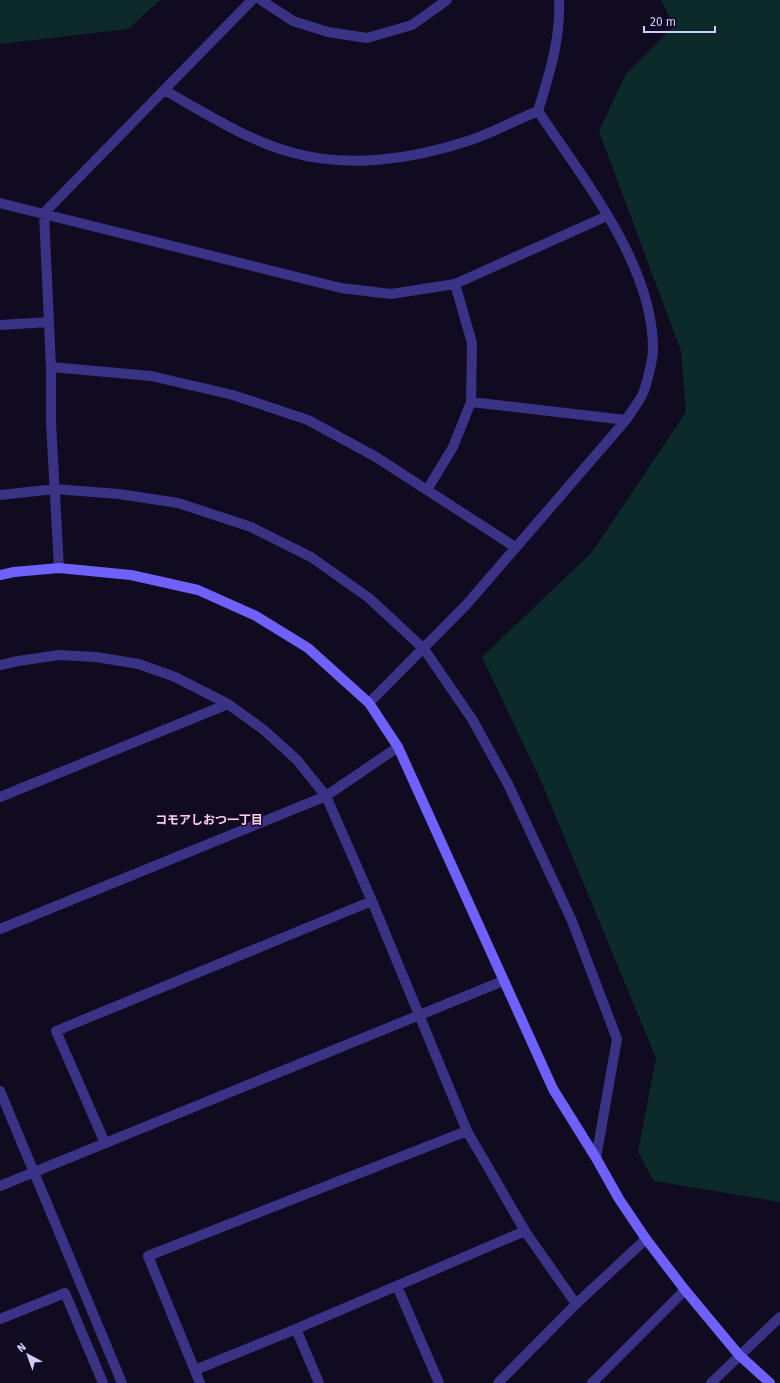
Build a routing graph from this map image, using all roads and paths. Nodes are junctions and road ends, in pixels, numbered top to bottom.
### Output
1 (252, 0) edge
2 (261, 0) edge
3 (447, 0) edge
4 (559, 0) edge
5 (164, 90) junction
6 (538, 111) junction
7 (0, 203) edge
8 (44, 213) junction
9 (607, 216) junction
10 (455, 284) junction
11 (49, 322) junction
12 (0, 325) edge
13 (51, 367) junction
14 (471, 402) junction
15 (626, 420) junction
16 (55, 489) junction
17 (428, 490) junction
18 (0, 495) edge
19 (515, 547) junction
20 (59, 568) junction
21 (0, 576) edge
22 (424, 649) junction
23 (0, 665) edge
24 (369, 703) junction
25 (228, 704) junction
26 (398, 747) junction
27 (326, 796) junction
28 (0, 797) edge
29 (372, 901) junction
30 (0, 929) edge
31 (503, 981) junction
32 (418, 1015) junction
33 (0, 1092) edge
34 (466, 1131) junction
35 (105, 1143) junction
36 (596, 1158) junction
37 (34, 1173) junction
38 (0, 1186) edge
39 (525, 1231) junction
40 (646, 1239) junction
41 (398, 1286) junction
42 (685, 1290) junction
43 (576, 1304) junction
44 (780, 1317) edge
45 (0, 1318) edge
46 (296, 1329) junction
47 (739, 1355) junction
48 (195, 1370) junction
49 (103, 1383) edge
50 (122, 1383) edge
51 (200, 1383) edge
52 (319, 1383) edge
53 (439, 1383) edge
54 (498, 1383) edge
55 (592, 1383) edge
56 (711, 1383) edge
57 (770, 1383) edge

1 - 5 street
2 - 3 street
4 - 6 street
5 - 6 street
5 - 8 street
6 - 9 street
7 - 8 street
8 - 10 street
8 - 11 street
9 - 10 street
9 - 15 street
10 - 14 street
11 - 12 street
11 - 13 street
13 - 16 street
13 - 17 street
14 - 15 street
14 - 17 street
15 - 19 street
16 - 18 street
16 - 20 street
16 - 22 street
17 - 19 street
19 - 22 street
20 - 21 street
20 - 24 street
22 - 24 street
22 - 36 street
23 - 25 street
24 - 26 street
25 - 27 street
25 - 28 street
26 - 27 street
26 - 31 street
27 - 29 street
27 - 30 street
29 - 32 street
29 - 35 street
31 - 32 street
31 - 36 street
32 - 34 street
32 - 35 street
33 - 37 street
34 - 39 street
34 - 48 street
35 - 37 street
36 - 40 street
37 - 38 street
37 - 50 street
39 - 41 street
39 - 43 street
40 - 42 street
40 - 43 street
41 - 46 street
41 - 53 street
42 - 47 street
42 - 55 street
43 - 54 street
44 - 47 street
45 - 49 street
46 - 48 street
46 - 52 street
47 - 56 street
47 - 57 street
48 - 51 street

